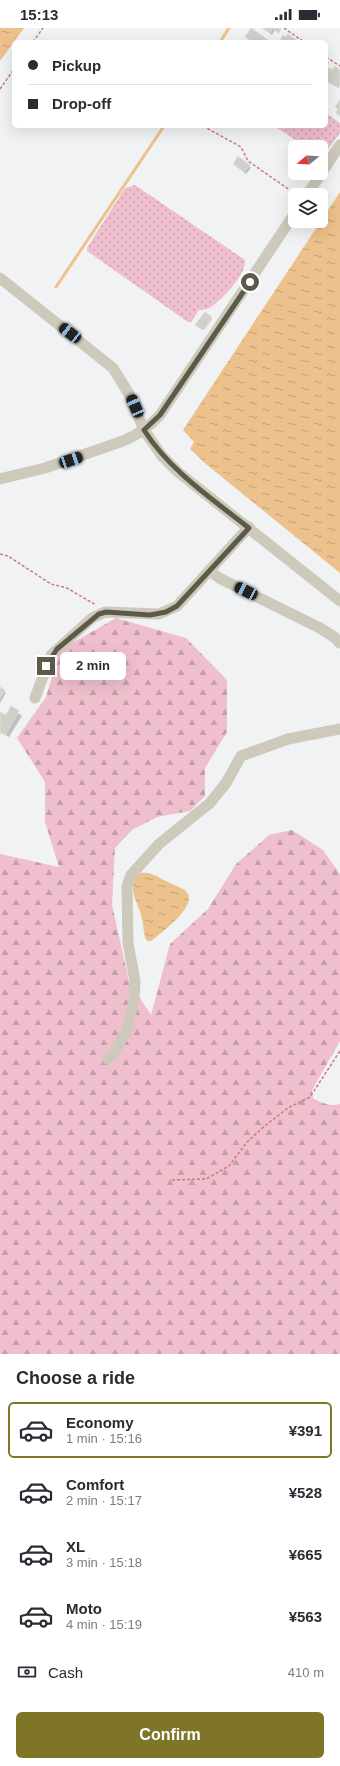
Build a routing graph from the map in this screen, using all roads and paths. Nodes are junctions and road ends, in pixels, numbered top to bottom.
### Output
1 (43, 28) edge
2 (284, 28) edge
3 (34, 40) edge
4 (301, 40) edge
5 (328, 58) edge
6 (340, 66) edge
7 (12, 72) edge
8 (0, 89) edge
9 (206, 128) edge
10 (340, 145) edge
11 (312, 188) edge
12 (288, 189) edge
13 (288, 223) edge
14 (0, 278) edge
15 (144, 430) junction
16 (0, 479) edge
17 (249, 528) junction
18 (0, 554) edge
19 (210, 571) junction
20 (340, 601) edge
21 (106, 612) junction
22 (340, 643) edge
23 (35, 698) dead end
24 (340, 729) edge
25 (340, 1051) edge
26 (108, 1059) dead end
27 (172, 1180) dead end

1 - 3 path
2 - 4 path
5 - 6 path
7 - 8 path
9 - 12 path
10 - 11 street
13 - 15 street
14 - 15 street
15 - 16 street
15 - 17 street
17 - 19 street
17 - 20 street
18 - 21 path
19 - 21 street
19 - 22 street
21 - 23 street
24 - 26 street
25 - 27 path

